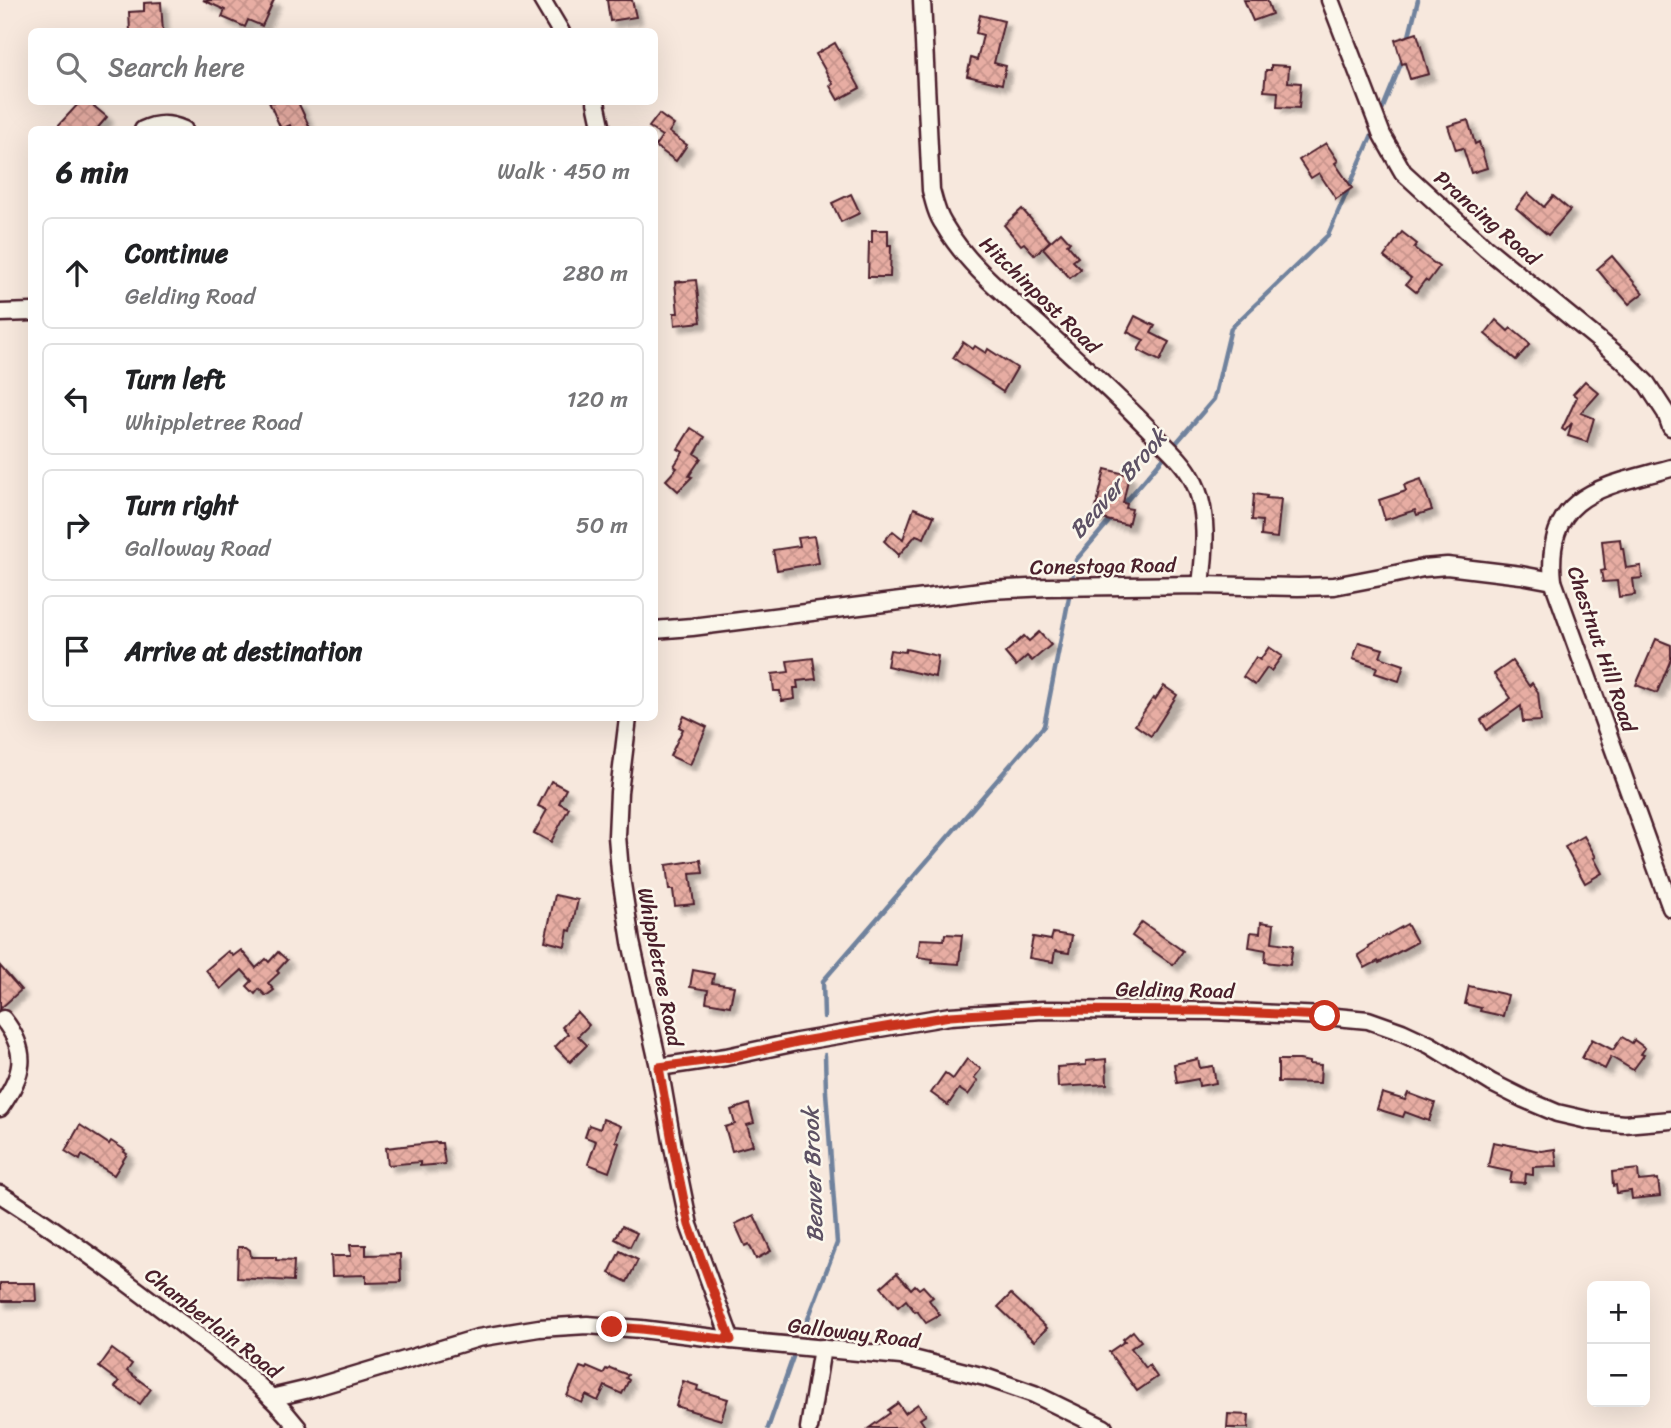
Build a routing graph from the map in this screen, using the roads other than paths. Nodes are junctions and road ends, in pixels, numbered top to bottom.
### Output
1 (542, 0) edge
2 (922, 0) edge
3 (1330, 0) edge
4 (559, 28) edge
5 (597, 105) edge
6 (154, 126) edge
7 (176, 126) edge
8 (601, 126) edge
9 (28, 312) edge
10 (0, 313) edge
11 (1671, 427) edge
12 (1671, 468) edge
13 (1553, 581) junction
14 (1201, 585) junction
15 (658, 630) edge
16 (628, 721) edge
17 (1671, 908) edge
18 (3, 1019) dead end
19 (659, 1067) junction
20 (0, 1108) edge
21 (1671, 1120) edge
22 (0, 1194) edge
23 (587, 1325) joint
24 (731, 1340) junction
25 (822, 1348) junction
26 (271, 1398) junction
27 (299, 1428) edge
28 (808, 1428) edge
29 (1104, 1428) edge

1 - 4 street
2 - 14 street, Hitchinpost Road
3 - 11 street, Prancing Road
5 - 8 street
6 - 7 street
9 - 10 street
12 - 13 street, Chestnut Hill Road
13 - 14 street, Conestoga Road
13 - 17 street, Chestnut Hill Road
14 - 15 street, Conestoga Road
16 - 19 street, Whippletree Road
18 - 20 street
19 - 21 street, Gelding Road
19 - 24 street, Whippletree Road
22 - 26 street, Chamberlain Road
23 - 24 street, Galloway Road
23 - 26 street, Chamberlain Road
24 - 25 street, Galloway Road
25 - 28 street
25 - 29 street, Galloway Road
26 - 27 street

